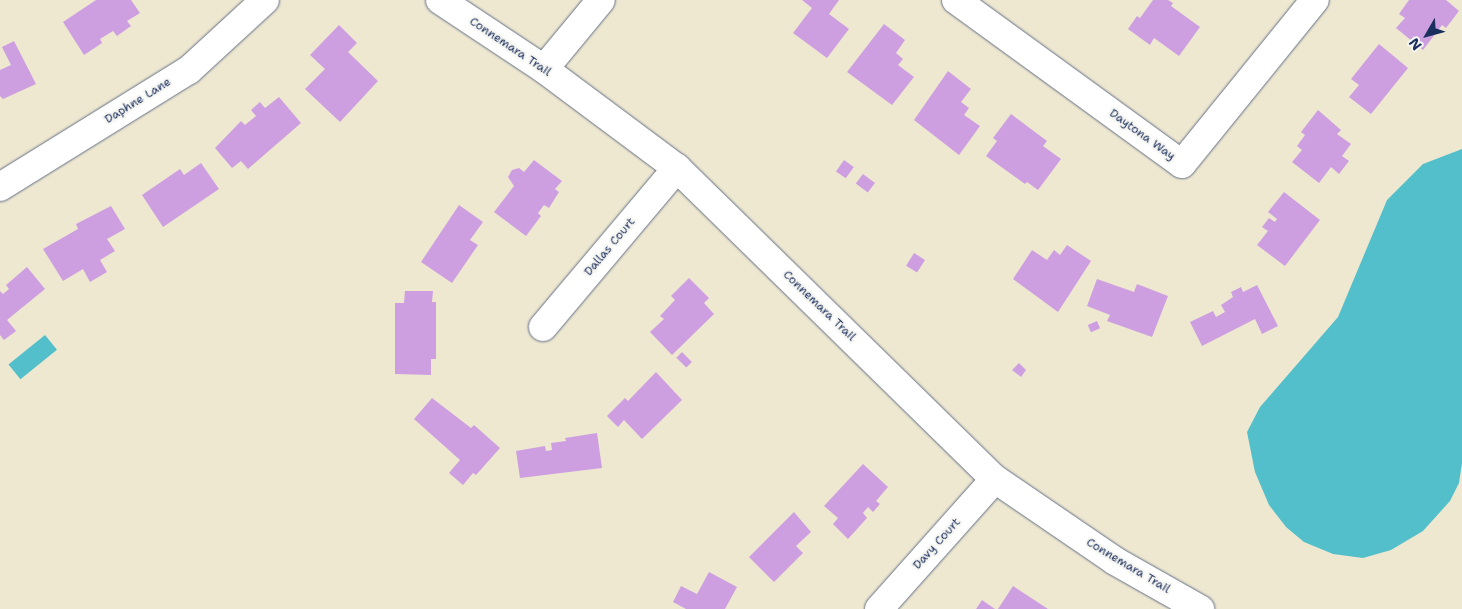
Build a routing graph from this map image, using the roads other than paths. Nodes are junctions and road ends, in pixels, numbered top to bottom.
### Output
1 (265, 0) edge
2 (440, 0) edge
3 (601, 0) edge
4 (956, 0) edge
5 (1315, 0) edge
6 (544, 69) junction
7 (678, 168) junction
8 (0, 187) edge
9 (543, 326) dead end
10 (995, 478) junction
11 (879, 609) edge
12 (1200, 609) edge

1 - 8 street, Daphne Lane
2 - 6 street, Connemara Trail
3 - 6 street
4 - 5 street, Daytona Way
6 - 7 street, Connemara Trail
7 - 9 street, Dallas Court
7 - 10 street, Connemara Trail
10 - 11 street, Davy Court
10 - 12 street, Connemara Trail

